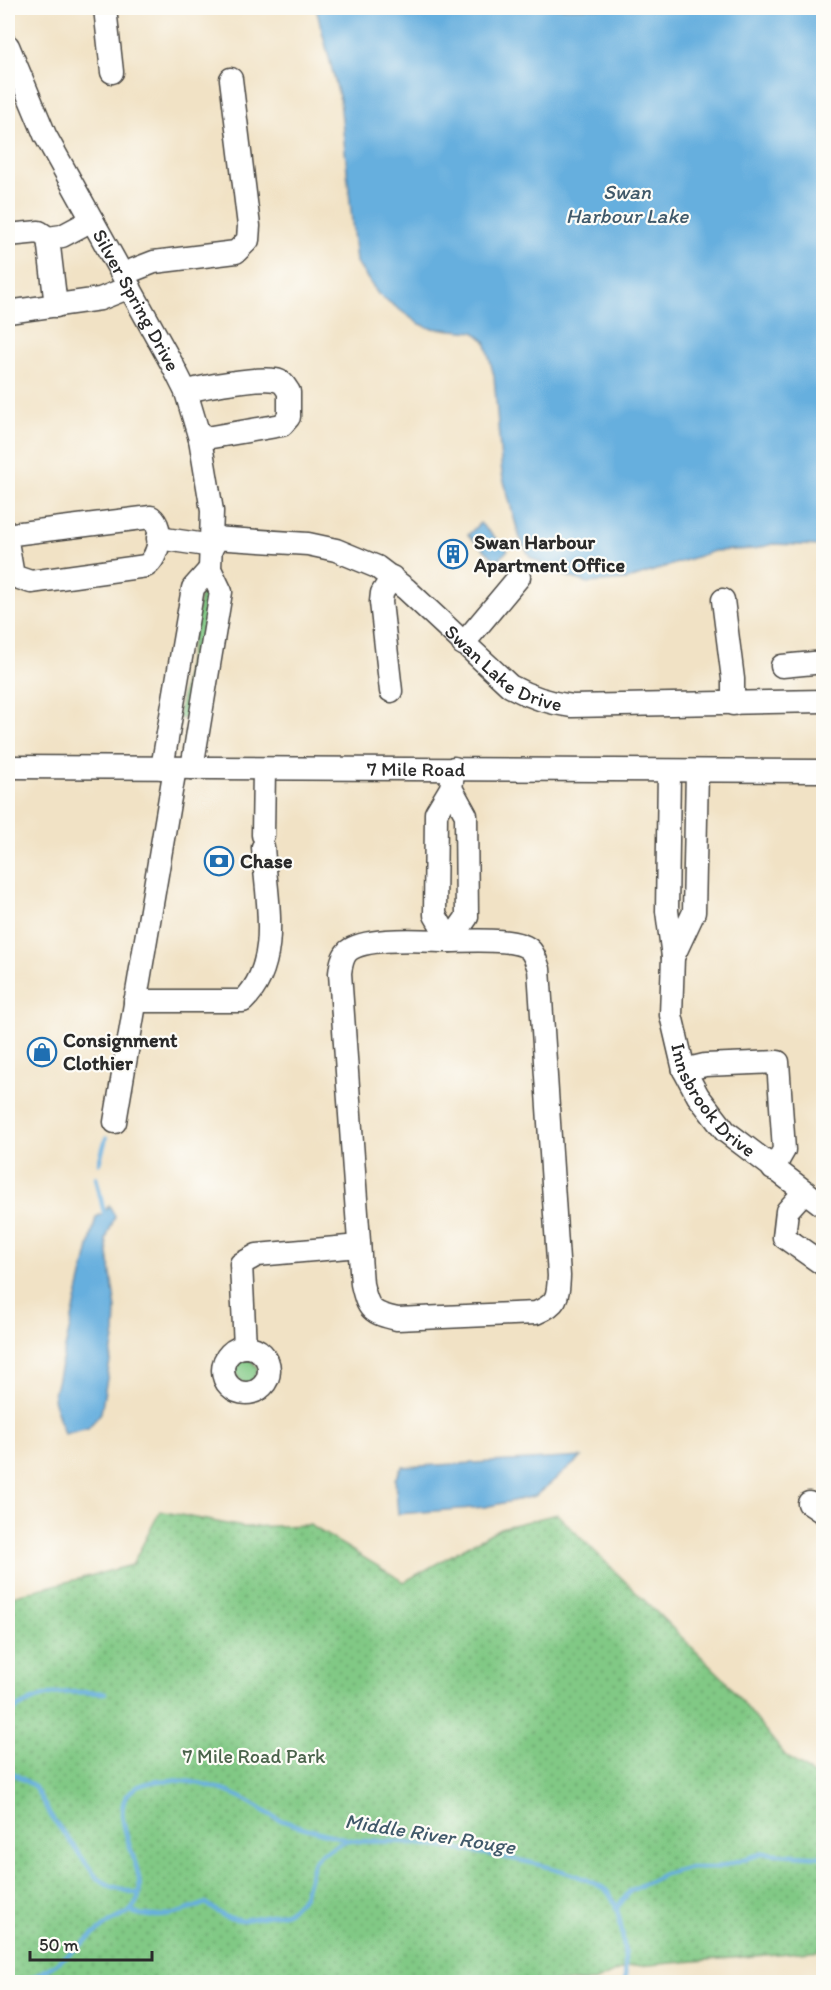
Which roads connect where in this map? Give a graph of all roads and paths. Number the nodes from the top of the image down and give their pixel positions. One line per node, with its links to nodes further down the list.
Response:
1 (105, 8): 3 (street)
2 (8, 46): 5 (street, Silver Spring Drive)
3 (112, 72)
4 (231, 79): 8 (street)
5 (92, 220): 7 (street); 8 (street, Silver Spring Drive)
6 (8, 235): 7 (street)
7 (48, 238): 9 (street)
8 (126, 280): 9 (street); 11 (street, Silver Spring Drive)
9 (56, 306): 10 (street)
10 (8, 312)
11 (186, 392): 12 (street, Silver Spring Drive); 12 (street)
12 (200, 439): 15 (street, Silver Spring Drive)
13 (8, 537): 14 (street)
14 (158, 538): 15 (street, Swan Lake Drive); 16 (street)
15 (213, 542): 17 (street, Silver Spring Drive); 18 (street, Swan Lake Drive)
16 (8, 546)
17 (210, 569): 28 (street, Silver Spring Drive); 28 (street, Silver Spring Drive)
18 (392, 577): 21 (street, Swan Lake Drive); 24 (street)
19 (519, 577): 21 (street)
20 (723, 600): 26 (street)
21 (463, 644): 26 (street, Swan Lake Drive)
22 (824, 662): 23 (street)
23 (782, 666)
24 (391, 690)
25 (824, 701): 26 (street, Swan Lake Drive)
26 (733, 704)
27 (8, 767): 28 (street, 7 Mile Road)
28 (176, 768): 29 (street, 7 Mile Road); 36 (street)
29 (264, 769): 33 (street, 7 Mile Road); 36 (street)
30 (669, 771): 31 (street, 7 Mile Road); 33 (street, 7 Mile Road); 35 (street, Innsbrook Drive)
31 (697, 771): 32 (street, 7 Mile Road); 35 (street, Innsbrook Drive)
32 (824, 771)
33 (453, 778): 34 (street); 34 (street)
34 (450, 940): 42 (street); 42 (street)
35 (673, 957): 37 (street, Innsbrook Drive)
36 (135, 1001): 38 (street)
37 (684, 1070): 39 (street, Innsbrook Drive); 39 (street)
38 (115, 1122)
39 (773, 1169): 40 (street, Innsbrook Drive)
40 (804, 1192): 41 (street, Innsbrook Drive); 43 (street)
41 (824, 1206)
42 (359, 1246): 44 (street)
43 (824, 1265)
44 (245, 1347)

